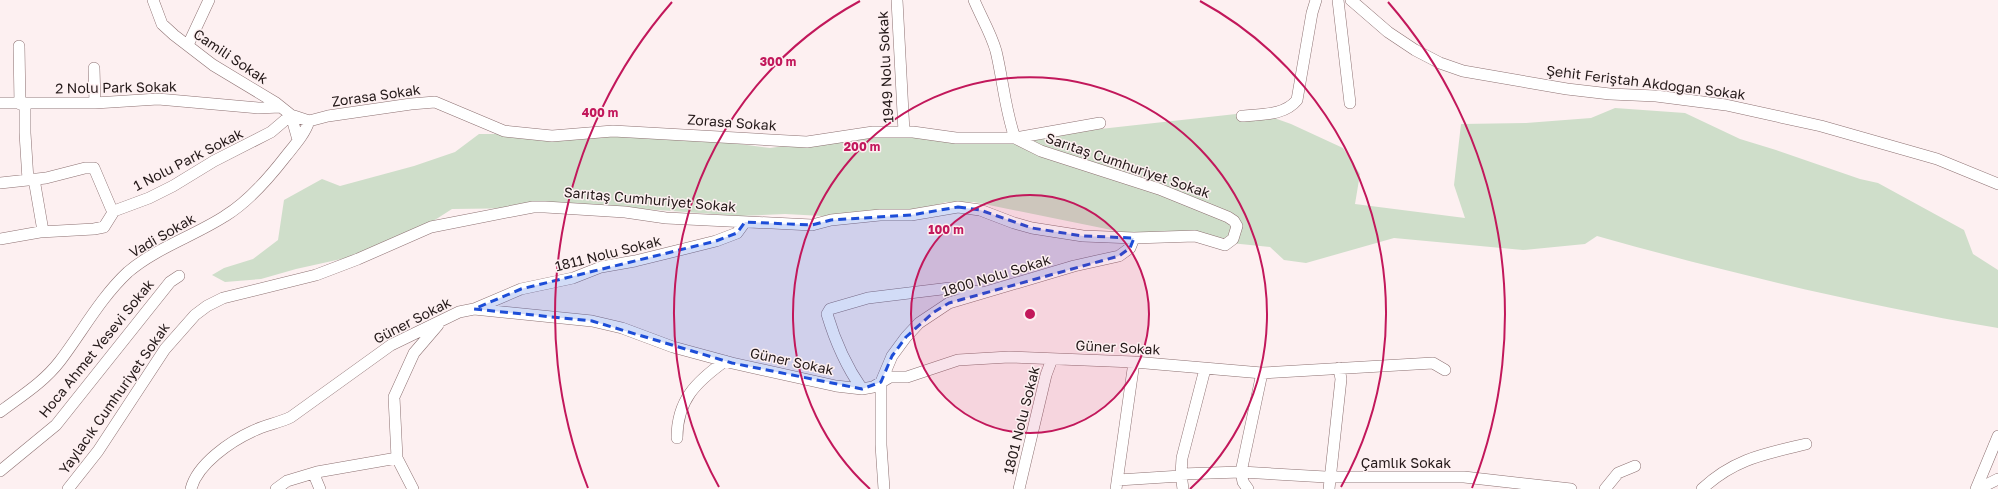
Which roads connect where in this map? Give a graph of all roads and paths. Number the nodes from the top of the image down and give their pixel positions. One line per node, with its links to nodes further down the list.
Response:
1 (153, 0): 8 (street, Camili Sokak)
2 (209, 0): 8 (street)
3 (896, 0): 20 (street, 1949 Nolu Sokak)
4 (974, 0): 21 (street)
5 (1316, 0): 17 (street)
6 (1338, 0): 13 (street)
7 (1351, 0): 25 (street, Şehit Feriştah Akdoğan Sokak)
8 (188, 45): 15 (street, Camili Sokak)
9 (19, 46): 14 (street)
10 (94, 68): 12 (street)
11 (0, 103): 14 (street, 2 Nolu Park Sokak)
12 (95, 103): 14 (street, 2 Nolu Park Sokak); 15 (street, 2 Nolu Park Sokak)
13 (1350, 103)
14 (23, 104): 23 (street)
15 (280, 107): 16 (street, Camili Sokak)
16 (291, 115): 18 (street, Camili Sokak); 22 (street); 26 (street, 1 Nolu Park Sokak)
17 (1242, 116)
18 (309, 121): 20 (street, Zorasa Sokak); 22 (street, Vadi Sokak)
19 (1100, 123): 21 (street)
20 (904, 132): 21 (street, Zorasa Sokak)
21 (1015, 138): 30 (street, Sarıtaş Cumhuriyet Sokak)
22 (298, 140): 45 (street, Vadi Sokak)
23 (31, 180): 24 (street); 26 (street); 29 (street)
24 (0, 183)
25 (1998, 184)
26 (114, 211): 29 (street)
27 (474, 218): 28 (street, Sarıtaş Cumhuriyet Sokak); 59 (street, Yaylacık Cumhuriyet Sokak)
28 (745, 222): 30 (street, Sarıtaş Cumhuriyet Sokak); 34 (street, 1811 Nolu Sokak)
29 (43, 232): 31 (street)
30 (1134, 238): 33 (street, 1800 Nolu Sokak)
31 (0, 239)
32 (179, 276): 51 (street, Hoca Ahmet Yesevi Sokak)
33 (983, 292): 43 (street, 1800 Nolu Sokak); 44 (street)
34 (474, 309): 35 (street, Güner Sokak); 37 (street, Güner Sokak)
35 (441, 321): 49 (street); 60 (street, Güner Sokak)
36 (1052, 359): 38 (street, Güner Sokak); 43 (street, Güner Sokak); 65 (street, 1801 Nolu Sokak)
37 (726, 362): 44 (street, Güner Sokak); 47 (street)
38 (1134, 362): 40 (street, Güner Sokak); 58 (street)
39 (1344, 368): 41 (street, Güner Sokak); 42 (street, Güner Sokak); 55 (street)
40 (1205, 369): 42 (street, Güner Sokak); 54 (street)
41 (1444, 370)
42 (1262, 373): 53 (street)
43 (881, 382): 44 (street, Güner Sokak); 64 (street, 1800 Nolu Sokak)
44 (862, 389)
45 (0, 412)
46 (1998, 436): 73 (street)
47 (677, 438)
48 (1806, 444): 72 (street)
49 (397, 458): 52 (street); 63 (street)
50 (1635, 466): 71 (street)
51 (0, 471)
52 (317, 472): 61 (street); 62 (street)
53 (1241, 472): 54 (street, Çamlık Sokak); 55 (street, Çamlık Sokak); 67 (street)
54 (1181, 475): 58 (street, Çamlık Sokak); 66 (street)
55 (1331, 477): 56 (street, Çamlık Sokak); 68 (street)
56 (1460, 477): 69 (street); 70 (street, Çamlık Sokak)
57 (1998, 479): 73 (street)
58 (1117, 484)
59 (68, 489)
60 (191, 489)
61 (276, 489)
62 (320, 489)
63 (413, 489)
64 (884, 489)
65 (1019, 489)
66 (1183, 489)
67 (1248, 489)
68 (1329, 489)
69 (1463, 489)
70 (1571, 489)
71 (1605, 489)
72 (1702, 489)
73 (1977, 489)

